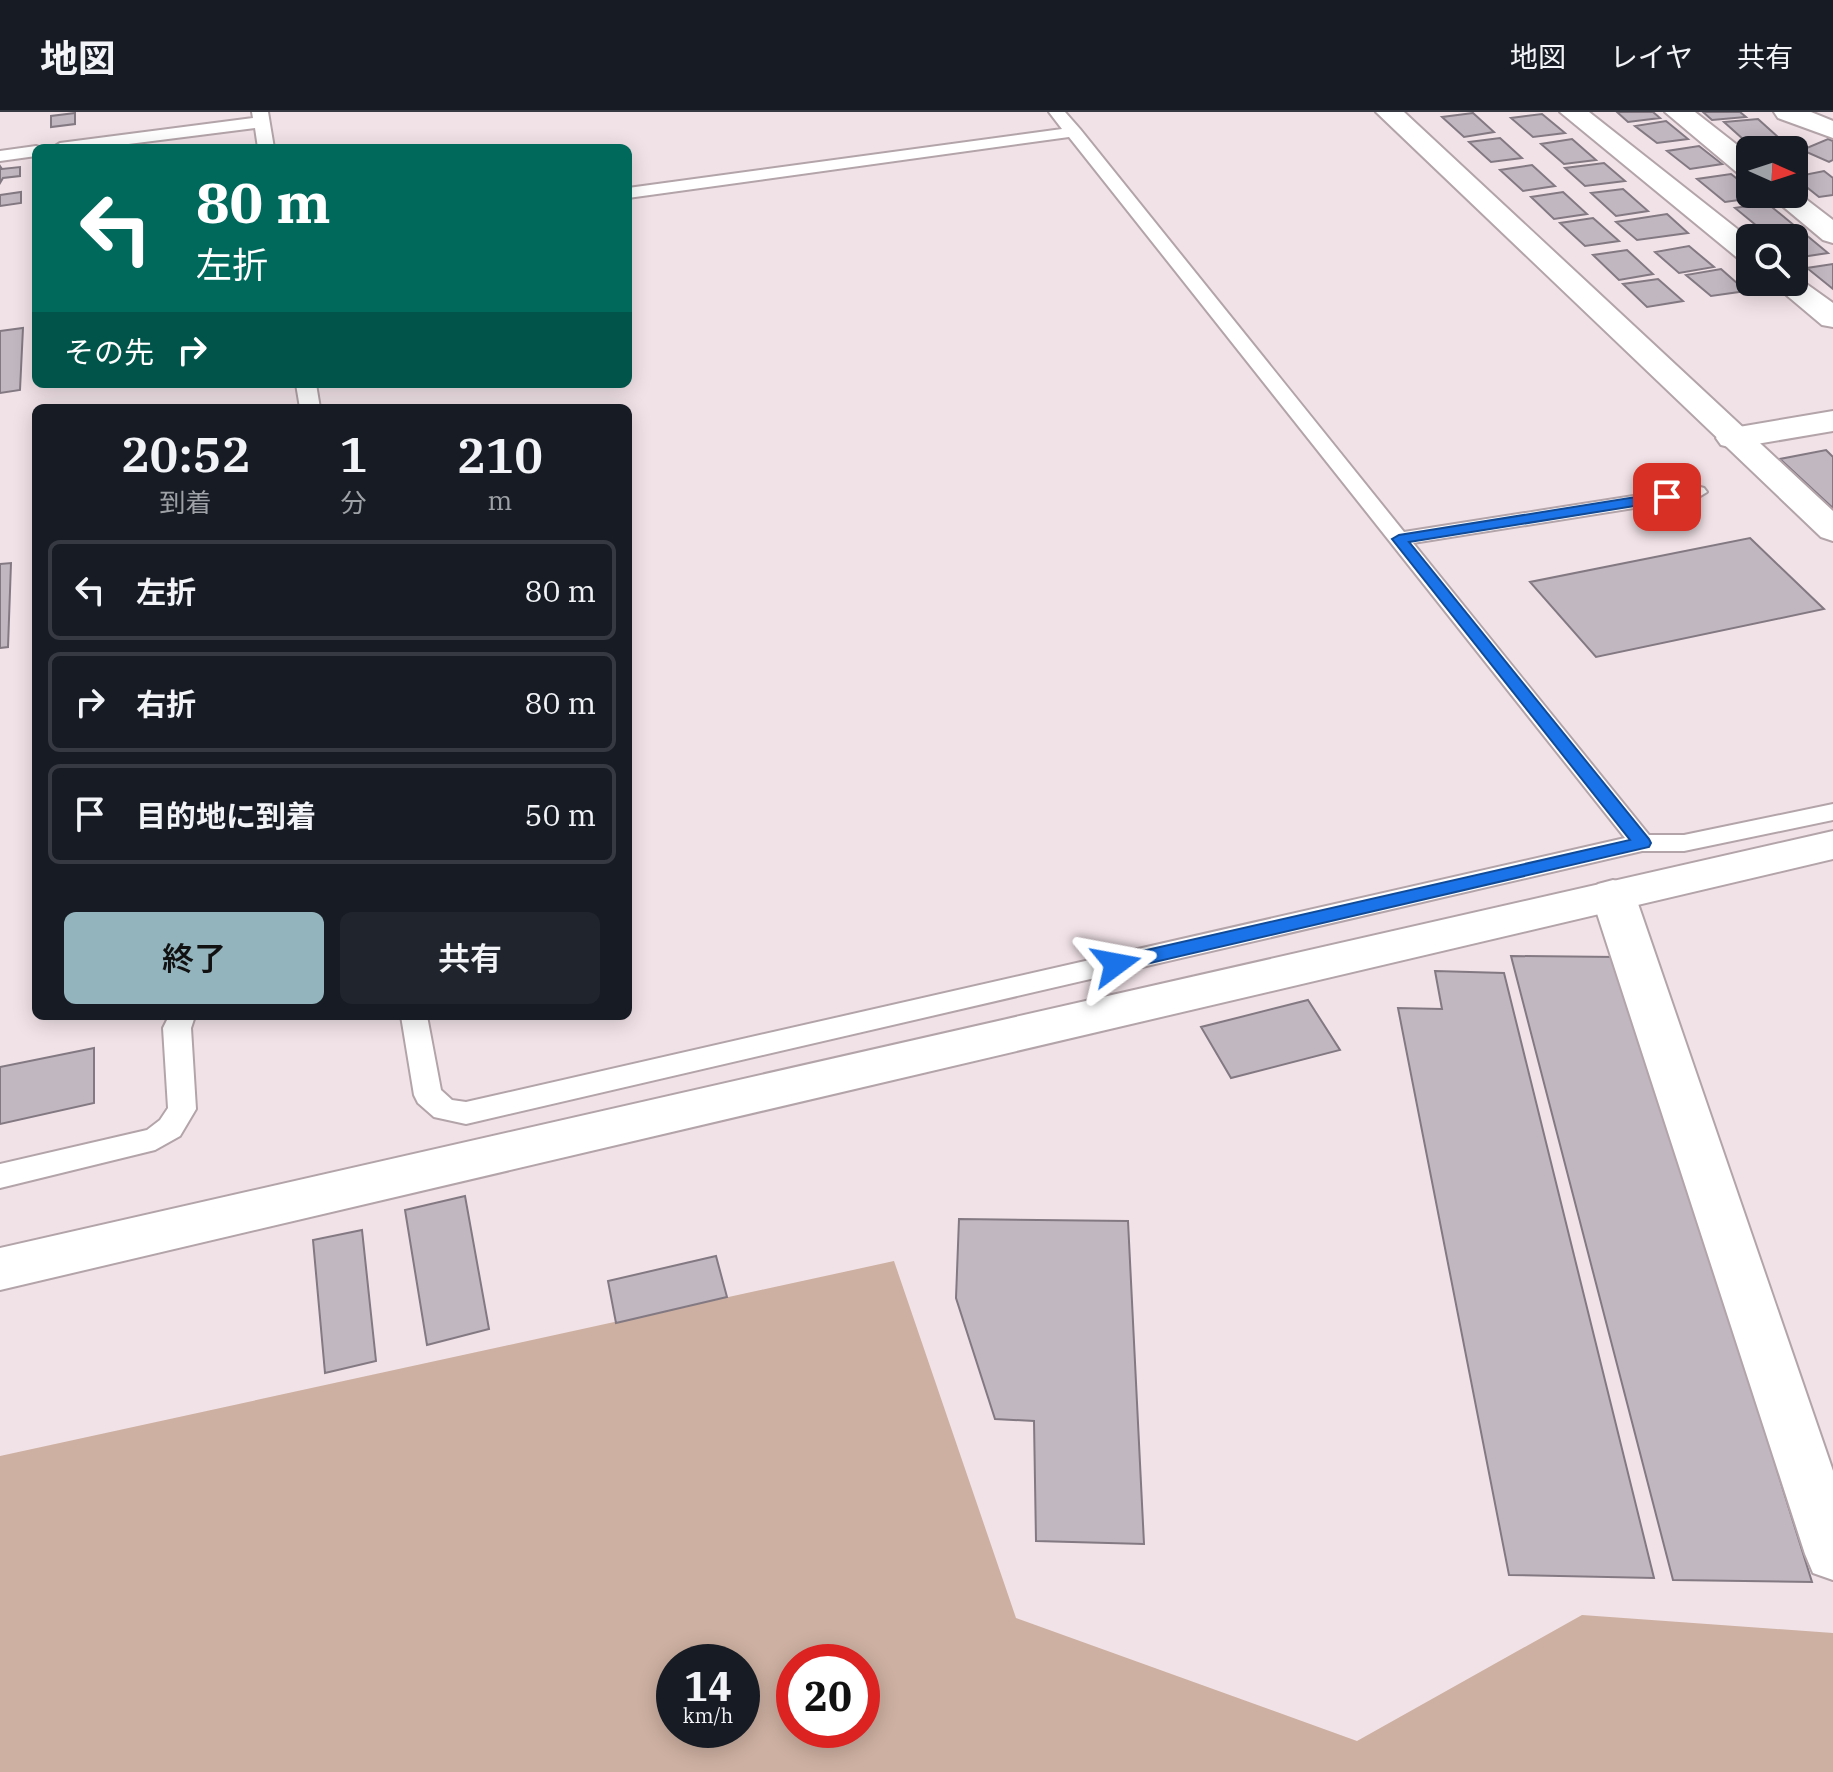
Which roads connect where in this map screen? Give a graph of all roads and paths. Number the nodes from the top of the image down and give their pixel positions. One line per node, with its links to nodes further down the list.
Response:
1 (1057, 112): 8 (lane)
2 (1389, 112): 21 (street)
3 (1573, 112): 17 (street)
4 (1678, 112): 13 (street)
5 (1787, 112): 7 (street)
6 (261, 117): 9 (lane); 10 (lane)
7 (1833, 130)
8 (1074, 132): 14 (lane); 24 (lane)
9 (86, 144)
10 (265, 144)
11 (32, 152): 12 (lane)
12 (0, 156)
13 (1736, 158)
14 (632, 192)
15 (1800, 208): 16 (street)
16 (1833, 234)
17 (1736, 243)
18 (1804, 296): 19 (street)
19 (1833, 318)
20 (1833, 421): 21 (street)
21 (1733, 438): 23 (street)
22 (1697, 492): 24 (lane)
23 (1833, 530)
24 (1399, 539): 26 (lane)
25 (1833, 812): 26 (lane)
26 (1642, 843): 30 (lane)
27 (1833, 845): 28 (street)
28 (1613, 895): 32 (street); 33 (street)
29 (180, 1020): 31 (lane)
30 (415, 1020)
31 (0, 1176)
32 (0, 1269)
33 (1833, 1554)

